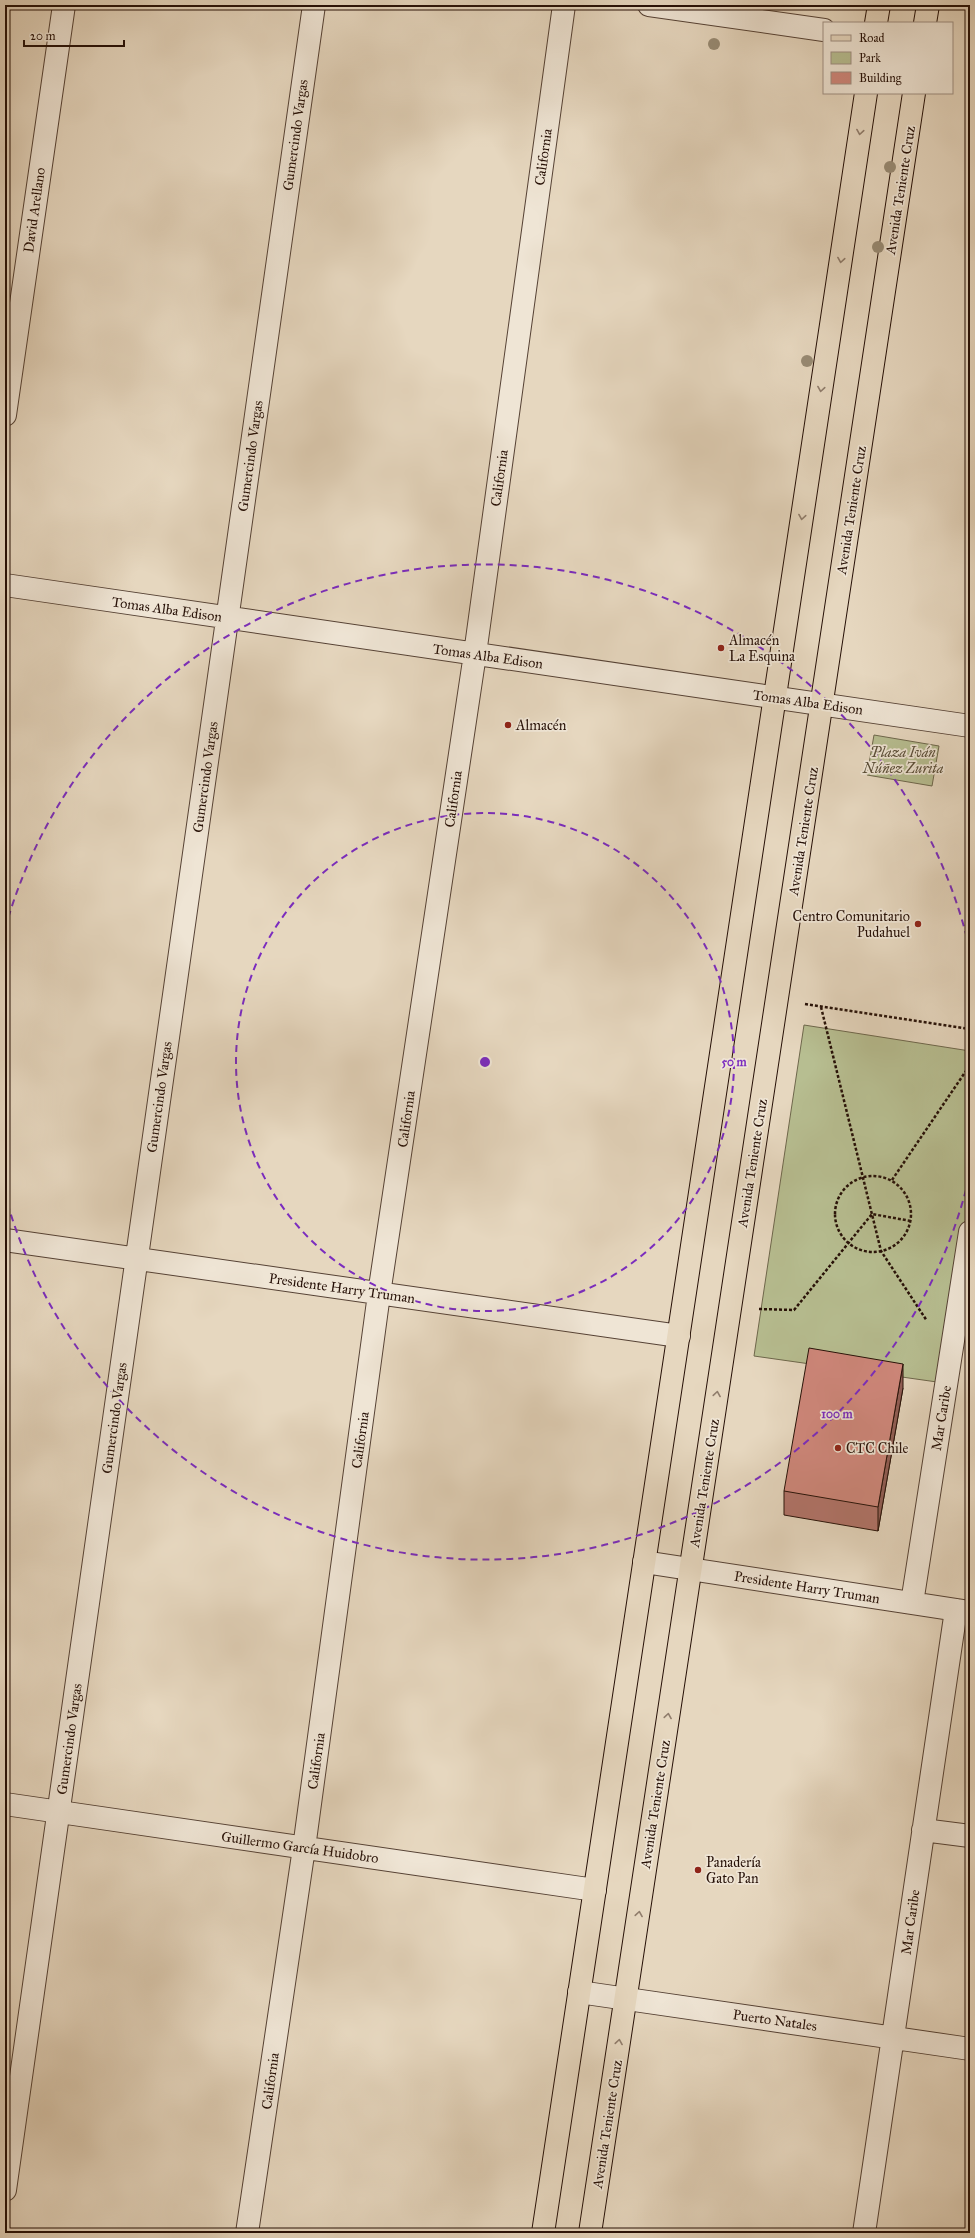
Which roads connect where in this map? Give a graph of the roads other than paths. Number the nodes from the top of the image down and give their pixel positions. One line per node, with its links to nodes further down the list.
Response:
1 (64, 5): 12 (street, David Arellano)
2 (314, 5): 14 (street, Gumercindo Vargas)
3 (564, 5): 15 (street, California)
4 (650, 5): 9 (street)
5 (879, 5): 7 (main road)
6 (928, 5): 8 (main road)
7 (876, 22)
8 (925, 22)
9 (823, 30)
10 (866, 94): 16 (main road, one-way to 16)
11 (914, 94): 17 (main road, Avenida Teniente Cruz)
12 (5, 415)
13 (5, 586): 14 (street, Tomas Alba Edison)
14 (227, 618): 15 (street, Tomas Alba Edison); 21 (street, Gumercindo Vargas)
15 (475, 654): 16 (street, Tomas Alba Edison); 22 (street, California)
16 (775, 698): 17 (street, Tomas Alba Edison); 23 (main road)
17 (822, 704): 18 (street, Tomas Alba Edison); 25 (main road, Avenida Teniente Cruz, one-way to 17)
18 (970, 726)
19 (970, 1232): 26 (street, Mar Caribe)
20 (5, 1240): 21 (street, Presidente Harry Truman)
21 (136, 1259): 22 (street, Presidente Harry Truman); 29 (street, Gumercindo Vargas)
22 (380, 1294): 23 (street, Presidente Harry Truman); 32 (street, California)
23 (678, 1336): 24 (main road)
24 (644, 1562): 25 (street, Presidente Harry Truman); 33 (main road)
25 (691, 1569): 26 (street, Presidente Harry Truman); 35 (main road, Avenida Teniente Cruz, one-way to 25)
26 (912, 1603): 27 (street, Presidente Harry Truman)
27 (963, 1611): 30 (street, Mar Caribe)
28 (5, 1804): 29 (street, Guillermo García Huidobro)
29 (58, 1812): 32 (street, Guillermo García Huidobro); 38 (street, Gumercindo Vargas)
30 (923, 1830): 31 (street); 36 (street, Mar Caribe)
31 (970, 1836)
32 (304, 1848): 33 (street, Guillermo García Huidobro); 39 (street, California)
33 (595, 1890): 34 (main road)
34 (579, 1992): 35 (street, Puerto Natales); 40 (main road)
35 (626, 1998): 36 (street, Puerto Natales); 41 (main road, Avenida Teniente Cruz, one-way to 35)
36 (892, 2038): 37 (street, Puerto Natales); 42 (street, Mar Caribe)
37 (970, 2049)
38 (5, 2190)
39 (247, 2233)
40 (542, 2233)
41 (590, 2233)
42 (864, 2233)

